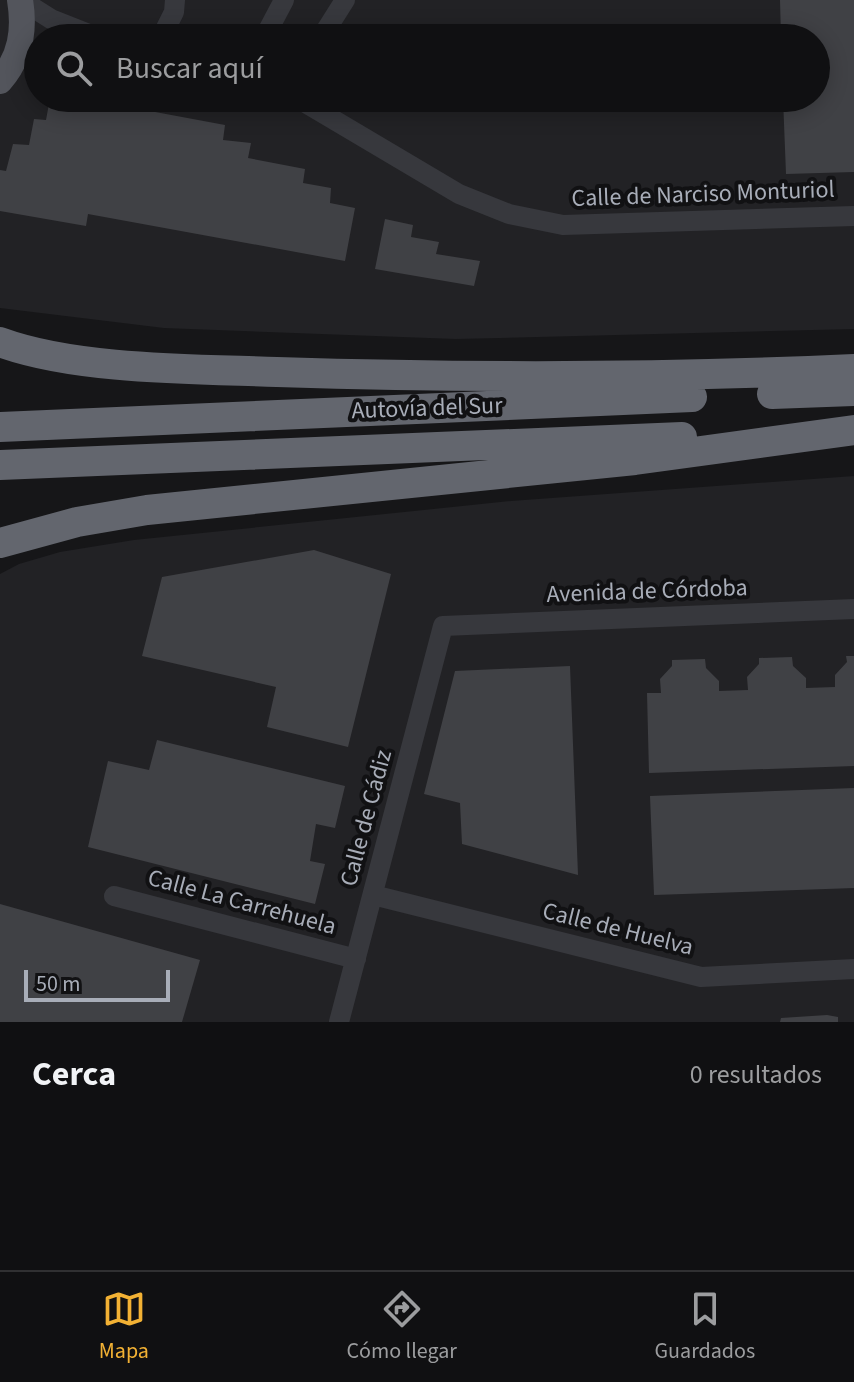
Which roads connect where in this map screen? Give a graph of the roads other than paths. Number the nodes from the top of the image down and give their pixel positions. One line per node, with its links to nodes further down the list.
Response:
1 (21, 0): 5 (street); 10 (main road)
2 (175, 0): 6 (street)
3 (284, 0): 7 (street)
4 (345, 0): 8 (street)
5 (65, 24)
6 (168, 24)
7 (271, 24)
8 (330, 24)
9 (24, 59): 10 (street)
10 (7, 71)
11 (321, 112): 12 (street, Calle de Narciso Monturiol)
12 (854, 216)
13 (0, 342): 14 (highway)
14 (854, 369)
15 (854, 391): 16 (highway, Autovía del Sur)
16 (0, 427)
17 (839, 431): 18 (highway, Autovía del Sur); 19 (highway)
18 (0, 465)
19 (0, 543)
20 (854, 609): 21 (street, Avenida de Córdoba)
21 (443, 626): 22 (street, Calle de Cádiz)
22 (373, 895): 24 (street, Calle de Cádiz); 25 (street, Calle de Huelva)
23 (114, 896): 24 (street, Calle La Carrehuela)
24 (356, 959): 27 (street, Calle de Cádiz)
25 (854, 969): 26 (street)
26 (854, 979)
27 (339, 1022)

